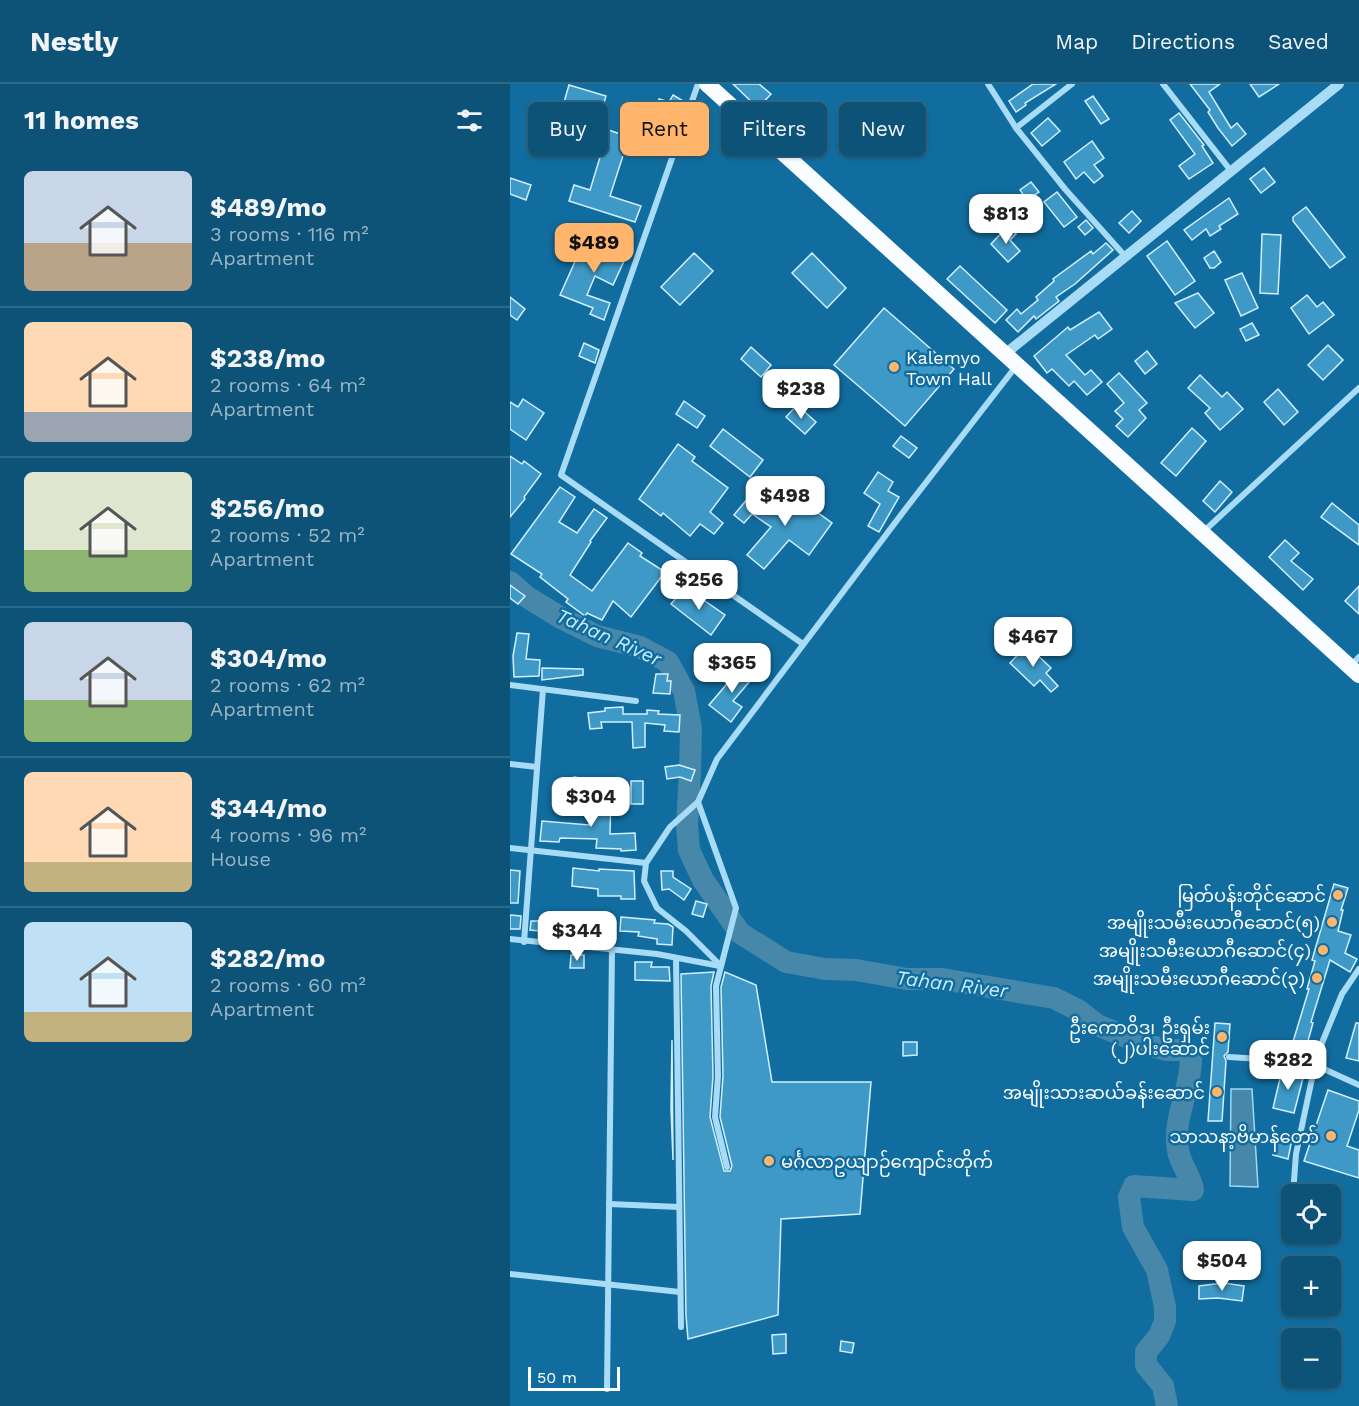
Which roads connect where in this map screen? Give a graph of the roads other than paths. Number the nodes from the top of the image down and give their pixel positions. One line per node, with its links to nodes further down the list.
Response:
1 (698, 84): 13 (street)
2 (707, 84): 10 (highway)
3 (988, 84): 7 (street)
4 (1072, 84): 7 (street)
5 (1163, 84): 8 (street)
6 (1339, 84): 8 (street)
7 (1016, 128): 9 (street)
8 (1231, 171): 9 (street)
9 (1125, 256): 10 (street)
10 (1011, 360): 12 (highway); 13 (street)
11 (1359, 388): 12 (street)
12 (1203, 532): 14 (highway)
13 (802, 644): 20 (street)
14 (1356, 666)
15 (510, 685): 16 (street)
16 (543, 689): 17 (street); 19 (street)
17 (636, 701)
18 (510, 764): 19 (street)
19 (537, 767): 22 (street)
20 (698, 802): 23 (street); 28 (street)
21 (510, 848): 22 (street)
22 (530, 850): 23 (street); 25 (street)
23 (646, 863): 28 (street)
24 (510, 939): 25 (street)
25 (524, 942): 26 (street)
26 (612, 950): 27 (street); 35 (street)
27 (676, 958): 28 (street); 36 (street)
28 (721, 966): 33 (street)
29 (1359, 969): 31 (street)
30 (1229, 1057): 31 (street)
31 (1314, 1065): 32 (street); 34 (street)
32 (1359, 1084)
33 (727, 1167)
34 (1294, 1184)
35 (609, 1204): 36 (street); 38 (street)
36 (679, 1207): 39 (street)
37 (510, 1274): 38 (street)
38 (608, 1286): 39 (street); 41 (street)
39 (680, 1292): 40 (street)
40 (681, 1327)
41 (607, 1389)

